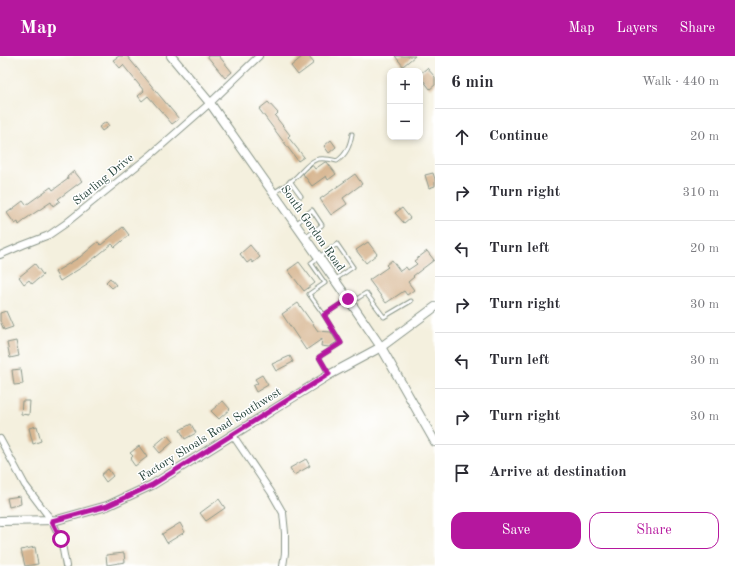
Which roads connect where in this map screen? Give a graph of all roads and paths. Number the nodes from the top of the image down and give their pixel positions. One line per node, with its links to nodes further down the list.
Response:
1 (171, 56): 3 (street, South Gordon Road)
2 (258, 56): 3 (street, Starling Drive)
3 (210, 103): 6 (street, South Gordon Road); 10 (street, Starling Drive)
4 (352, 134): 5 (lane)
5 (290, 181): 6 (lane); 7 (lane)
6 (274, 194): 8 (street, South Gordon Road)
7 (301, 196)
8 (296, 224): 9 (street, South Gordon Road); 9 (lane)
9 (305, 238): 11 (street, South Gordon Road)
10 (0, 255)
11 (319, 258): 12 (street, South Gordon Road); 12 (lane); 16 (lane)
12 (334, 280): 13 (street, South Gordon Road)
13 (349, 301): 14 (lane); 16 (lane); 17 (street, South Gordon Road)
14 (411, 301)
15 (435, 307): 17 (street, Factory Shoals Road Southwest)
16 (324, 315): 18 (lane)
17 (380, 347): 18 (street, Factory Shoals Road Southwest); 21 (street, South Gordon Road)
18 (329, 374): 19 (street, Factory Shoals Road Southwest)
19 (232, 434): 23 (street, Factory Shoals Road Southwest); 25 (street)
20 (0, 438): 23 (street)
21 (435, 442)
22 (0, 521): 23 (street, Factory Shoals Road Southwest)
23 (52, 521): 24 (street)
24 (66, 566)
25 (283, 566)

